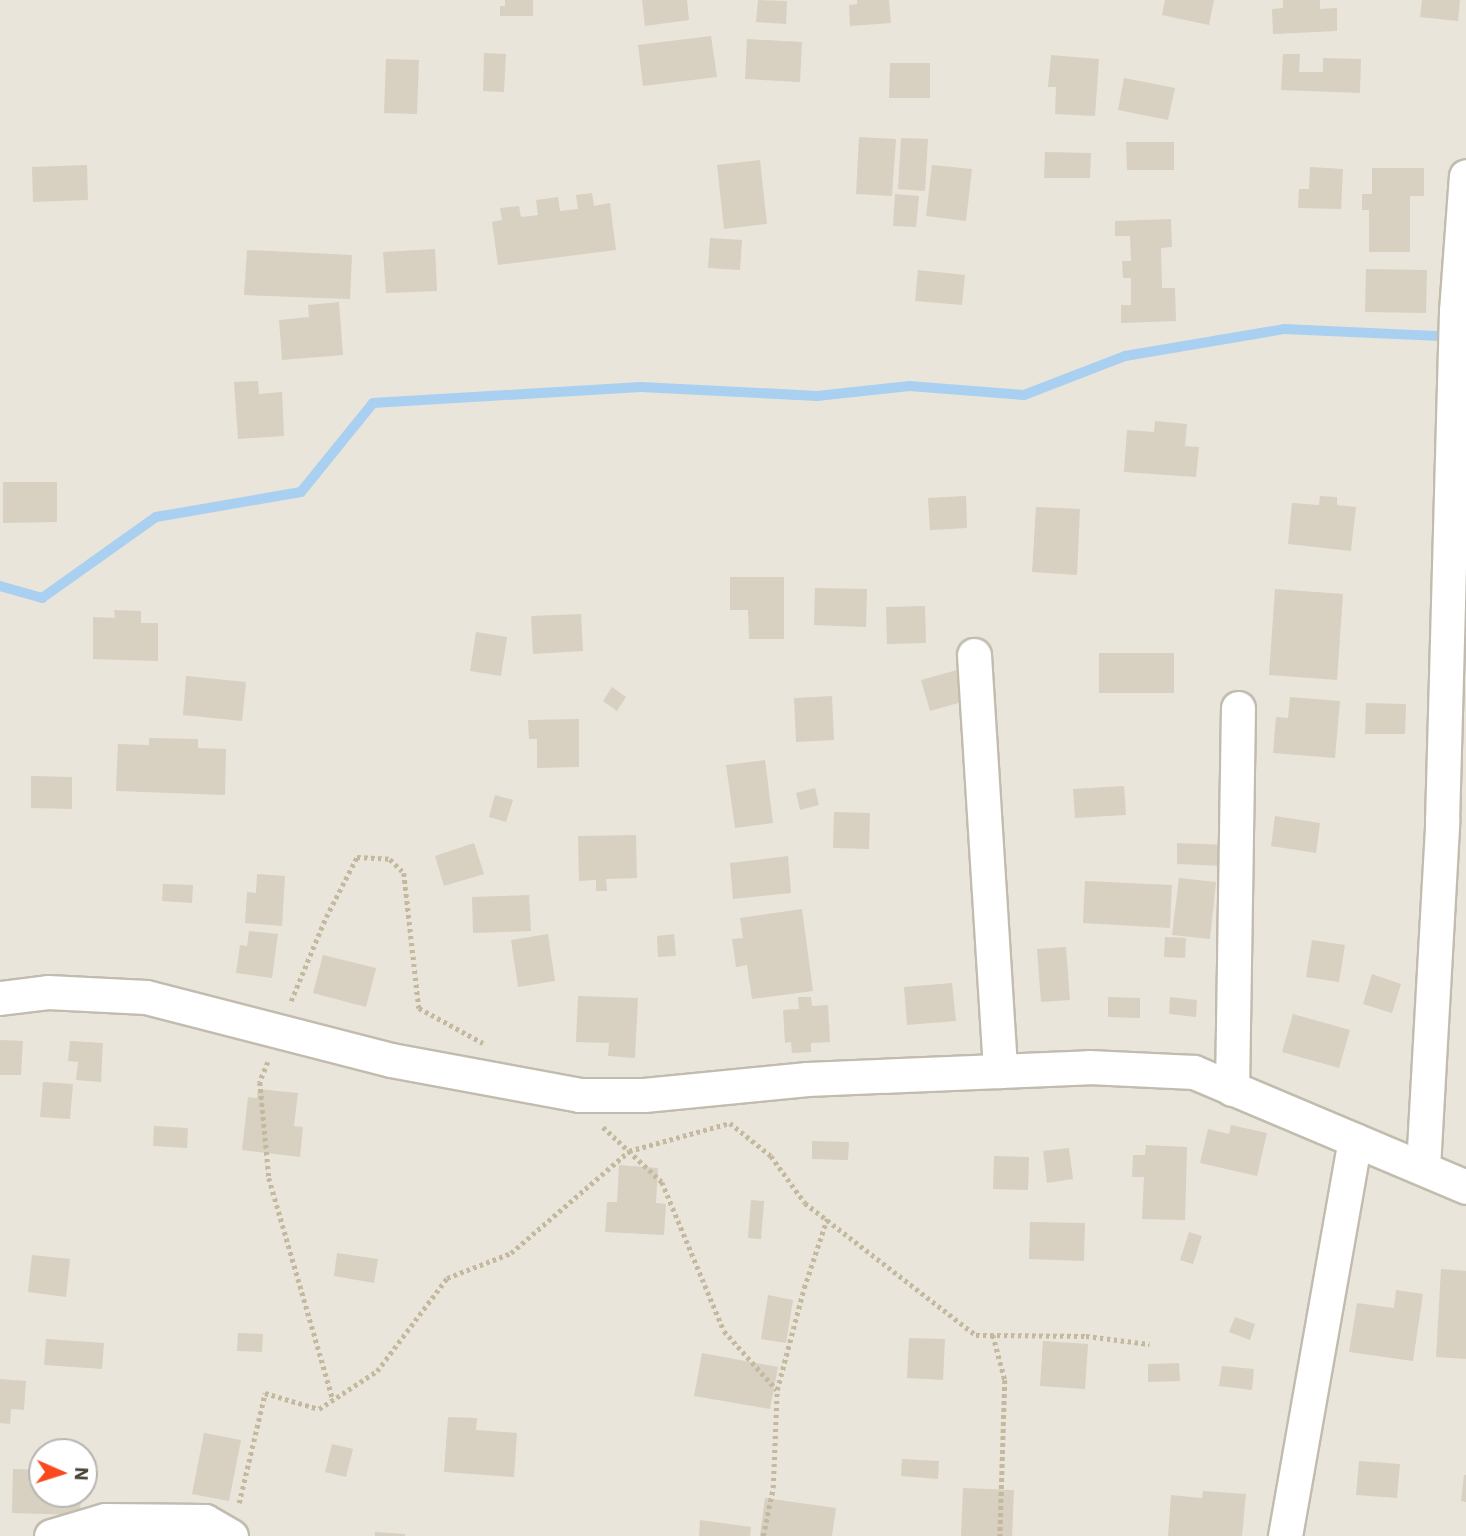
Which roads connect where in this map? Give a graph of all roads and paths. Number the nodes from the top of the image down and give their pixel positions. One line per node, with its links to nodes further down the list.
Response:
1 (1466, 176): 2 (street)
2 (1459, 529): 13 (street)
3 (974, 655): 8 (street)
4 (1238, 708): 9 (street)
5 (0, 998): 6 (street)
6 (280, 1032): 7 (path); 10 (street); 19 (path)
7 (488, 1045)
8 (1000, 1071): 9 (street); 10 (street)
9 (1232, 1089): 11 (street)
10 (579, 1095): 12 (path)
11 (1355, 1140): 13 (street); 24 (street)
12 (629, 1151): 15 (path); 18 (path); 19 (path)
13 (1423, 1167): 14 (street)
14 (1466, 1187)
15 (827, 1219): 16 (path); 18 (path)
16 (993, 1335): 17 (path); 23 (path)
17 (1150, 1345)
18 (777, 1390): 22 (path)
19 (333, 1400): 20 (path)
20 (234, 1524): 21 (street)
21 (51, 1536)
22 (763, 1536)
23 (1000, 1536)
24 (1285, 1536)

